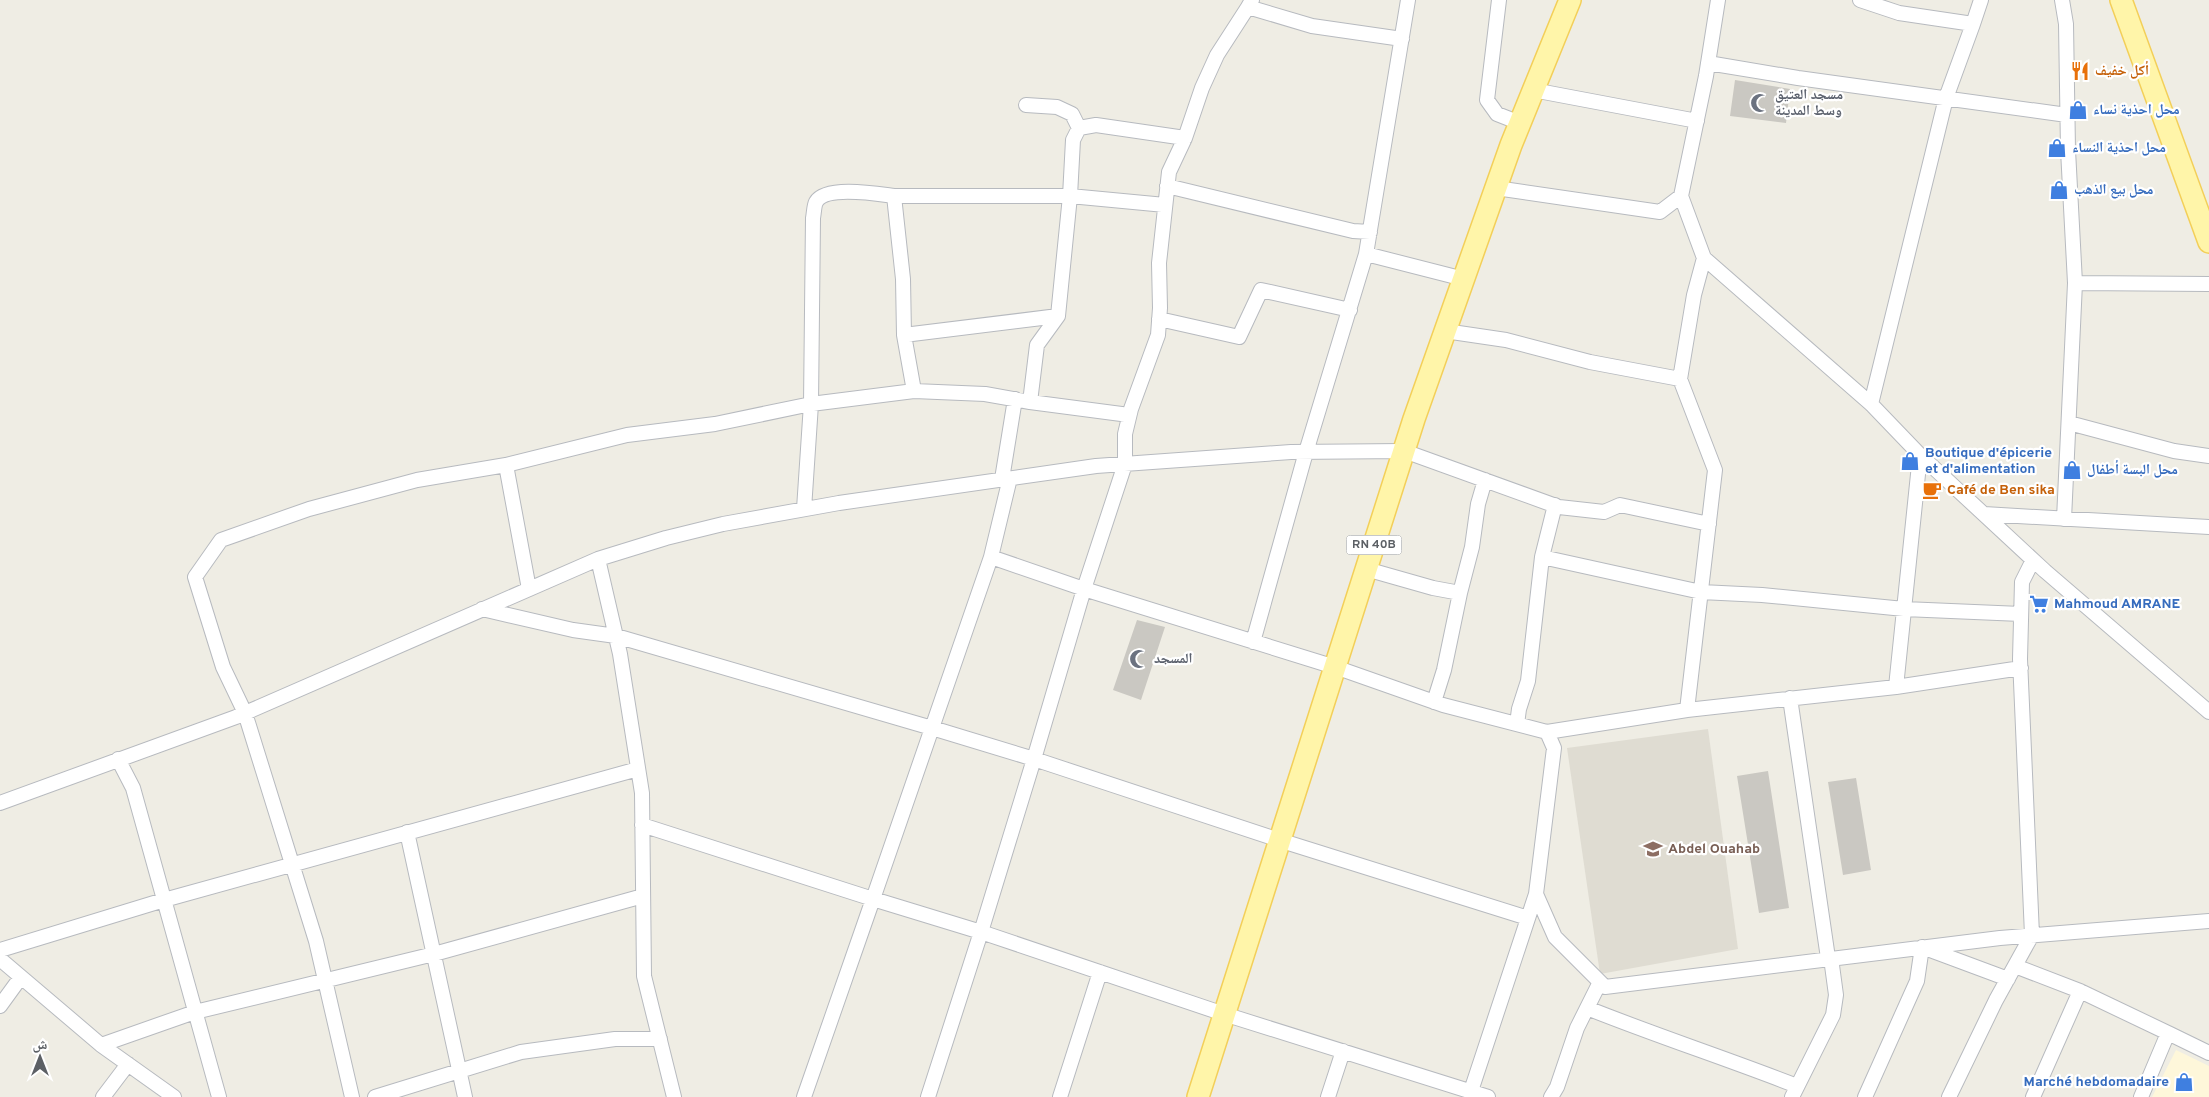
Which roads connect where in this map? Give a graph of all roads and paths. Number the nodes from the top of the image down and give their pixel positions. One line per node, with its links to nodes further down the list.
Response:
1 (1408, 0): 11 (street)
2 (1499, 0): 18 (street)
3 (1570, 0): 13 (main road, RN 40B)
4 (1718, 0): 12 (street)
5 (1860, 0): 10 (street)
6 (1981, 0): 10 (street)
7 (2062, 0): 16 (street)
8 (2121, 0): 28 (main road)
9 (1250, 3): 11 (street); 20 (street)
10 (1973, 24): 14 (street)
11 (1402, 39): 27 (street)
12 (1708, 63): 14 (street); 17 (street)
13 (1534, 90): 17 (street); 18 (main road, RN 40B)
14 (1946, 98): 16 (street); 44 (street)
15 (1026, 105): 19 (street)
16 (2067, 116): 32 (street)
17 (1697, 121): 25 (street)
18 (1520, 123): 22 (main road, RN 40B)
19 (1078, 128): 20 (street); 24 (street)
20 (1185, 138): 21 (street)
21 (1167, 186): 26 (street); 27 (street)
22 (1496, 188): 25 (street); 31 (main road, RN 40B)
23 (894, 196): 24 (street); 38 (street); 43 (street)
24 (1070, 196): 26 (street); 35 (street)
25 (1681, 196): 30 (street)
26 (1165, 205): 36 (street)
27 (1370, 232): 29 (street)
28 (2209, 242)
29 (1366, 254): 31 (street); 34 (street)
30 (1704, 258): 39 (street); 44 (street)
31 (1464, 279): 37 (main road, RN 40B)
32 (2075, 283): 33 (street); 46 (street)
33 (2209, 284)
34 (1350, 310): 36 (street); 48 (street)
35 (1058, 316): 38 (street); 42 (street)
36 (1159, 319): 45 (street)
37 (1445, 331): 39 (street); 47 (main road, RN 40B)
38 (904, 335): 40 (street)
39 (1680, 378): 59 (street)
40 (914, 391): 41 (street); 43 (street)
41 (1015, 399): 42 (street); 53 (street)
42 (1030, 402): 45 (street)
43 (812, 404): 52 (street); 56 (street)
44 (1871, 404): 49 (street)
45 (1129, 415): 51 (street)
46 (2069, 423): 50 (street); 58 (street)
47 (1404, 451): 48 (street); 54 (street); 65 (main road, RN 40B)
48 (1306, 452): 51 (street); 74 (street)
49 (1920, 455): 57 (street); 71 (street)
50 (2209, 456)
51 (1125, 464): 53 (street); 67 (street)
52 (506, 465): 66 (street); 82 (street)
53 (1006, 479): 56 (street); 61 (street)
54 (1485, 480): 55 (street); 69 (street)
55 (1556, 505): 59 (street); 62 (street)
56 (804, 509): 63 (street)
57 (1984, 514): 58 (street); 64 (street)
58 (2064, 519): 60 (street)
59 (1709, 524): 68 (street)
60 (2209, 528)
61 (991, 557): 67 (street); 84 (street)
62 (1542, 557): 68 (street); 83 (street)
63 (598, 559): 66 (street); 73 (street)
64 (2033, 560): 72 (street); 81 (street)
65 (1366, 569): 69 (street); 75 (main road, RN 40B)
66 (529, 589): 70 (street)
67 (1084, 589): 74 (street); 86 (street)
68 (1701, 592): 71 (street); 80 (street)
69 (1460, 593): 79 (street)
70 (482, 610): 73 (street); 82 (street)
71 (1904, 610): 72 (street); 77 (street)
72 (2021, 614): 76 (street)
73 (616, 636): 84 (street); 88 (street)
74 (1252, 642): 75 (street)
75 (1335, 667): 79 (street); 92 (main road, RN 40B)
76 (2021, 668): 77 (street); 101 (street)
77 (1896, 687): 78 (street)
78 (1790, 698): 80 (street); 105 (street)
79 (1434, 702): 83 (street)
80 (1688, 710): 85 (street)
81 (2209, 712)
82 (245, 713): 87 (street); 93 (street)
83 (1517, 724): 85 (street)
84 (932, 728): 86 (street); 96 (street)
85 (1547, 732): 94 (street)
86 (1034, 758): 92 (street); 100 (street)
87 (118, 759): 89 (street); 97 (street)
88 (638, 769): 90 (street); 91 (street)
89 (0, 803)
90 (642, 825): 95 (street); 96 (street)
91 (407, 832): 93 (street); 104 (street)
92 (1280, 840): 98 (street); 117 (main road, RN 40B)
93 (293, 865): 97 (street); 111 (street)
94 (1536, 894): 98 (street); 112 (street)
95 (643, 896): 104 (street); 119 (street)
96 (873, 899): 100 (street); 134 (street)
97 (164, 900): 103 (street); 116 (street)
98 (1528, 918): 126 (street)
99 (2209, 921): 101 (street)
100 (981, 932): 108 (street); 135 (street)
101 (2032, 935): 102 (street); 107 (street)
102 (1922, 947): 105 (street); 110 (street); 141 (street)
103 (0, 950)
104 (434, 954): 111 (street); 124 (street)
105 (1830, 958): 112 (street); 125 (street)
106 (0, 959): 109 (street)
107 (2015, 966): 110 (street); 113 (street)
108 (1100, 972): 117 (street); 136 (street)
109 (21, 977): 114 (street); 120 (street)
110 (2008, 978): 142 (street)
111 (325, 980): 116 (street); 130 (street)
112 (1600, 982): 115 (street)
113 (2080, 992): 118 (street); 143 (street)
114 (0, 1006)
115 (1587, 1008): 125 (street); 140 (street)
116 (196, 1012): 120 (street); 129 (street)
117 (1224, 1014): 121 (street); 137 (main road, RN 40B)
118 (2168, 1033): 122 (street); 144 (street)
119 (660, 1039): 124 (street); 133 (street)
120 (101, 1045): 123 (street)
121 (1343, 1051): 126 (street); 138 (street)
122 (2209, 1053)
123 (128, 1064): 127 (street); 128 (street)
124 (460, 1072): 131 (street); 132 (street)
125 (1795, 1091)
126 (1470, 1094): 139 (street)
127 (102, 1097)
128 (174, 1097)
129 (219, 1097)
130 (352, 1097)
131 (375, 1097)
132 (465, 1097)
133 (674, 1097)
134 (804, 1097)
135 (928, 1097)
136 (1060, 1097)
137 (1198, 1097)
138 (1328, 1097)
139 (1488, 1097)
140 (1551, 1097)
141 (1865, 1097)
142 (1949, 1097)
143 (2033, 1097)
144 (2141, 1097)

